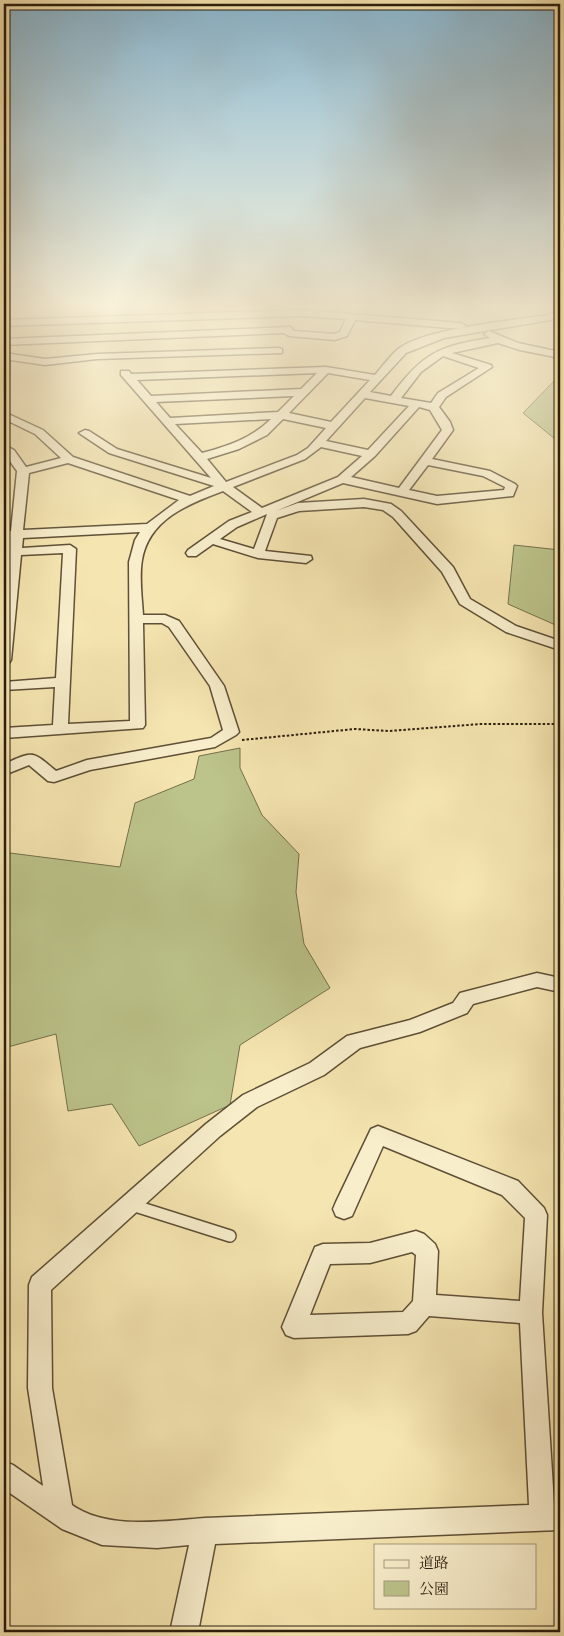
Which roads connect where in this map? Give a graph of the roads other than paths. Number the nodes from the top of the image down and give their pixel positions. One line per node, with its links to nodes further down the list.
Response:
1 (134, 384): 8 (street)
2 (312, 384): 6 (street)
3 (370, 384): 7 (street)
4 (406, 384): 9 (street)
5 (459, 384): 11 (street)
6 (304, 392): 8 (street); 13 (street)
7 (362, 394): 9 (street); 15 (street)
8 (147, 399): 14 (street)
9 (394, 400): 10 (street)
10 (416, 404): 11 (street); 19 (street)
11 (434, 407): 22 (street)
12 (4, 415): 21 (street)
13 (281, 415): 14 (street); 15 (street); 20 (street)
14 (166, 421): 20 (street)
15 (334, 426): 17 (street)
16 (85, 433): 25 (street)
17 (318, 443): 19 (street); 25 (street)
18 (4, 448): 23 (street)
19 (371, 454): 24 (street)
20 (198, 458): 25 (street)
21 (69, 459): 23 (street); 27 (street)
22 (425, 461): 26 (street); 26 (street)
23 (23, 470): 30 (street)
24 (342, 479): 26 (street); 28 (street)
25 (224, 486): 27 (street); 28 (street)
26 (402, 492)
27 (190, 500): 31 (street)
28 (260, 512): 33 (street)
29 (4, 520): 30 (street)
30 (18, 520): 32 (street)
31 (150, 528): 32 (street); 38 (street)
32 (10, 535): 34 (street)
33 (212, 540): 35 (street); 36 (street)
34 (15, 552): 40 (street); 41 (street)
35 (192, 553)
36 (258, 554): 37 (street); 39 (street)
37 (306, 559)
38 (136, 619): 43 (street); 45 (street)
39 (560, 646)
40 (4, 660)
41 (62, 682): 42 (street); 43 (street)
42 (4, 686)
43 (60, 730): 44 (street)
44 (4, 733)
45 (4, 770)
46 (560, 985): 47 (street)
47 (130, 1204): 49 (lane); 53 (street)
48 (344, 1209): 51 (street)
49 (230, 1236)
50 (424, 1305): 50 (street); 51 (street)
51 (531, 1313): 54 (street)
52 (4, 1474): 53 (street)
53 (60, 1512): 55 (street)
54 (551, 1517): 55 (street)
55 (205, 1531): 56 (street)
56 (184, 1632)

